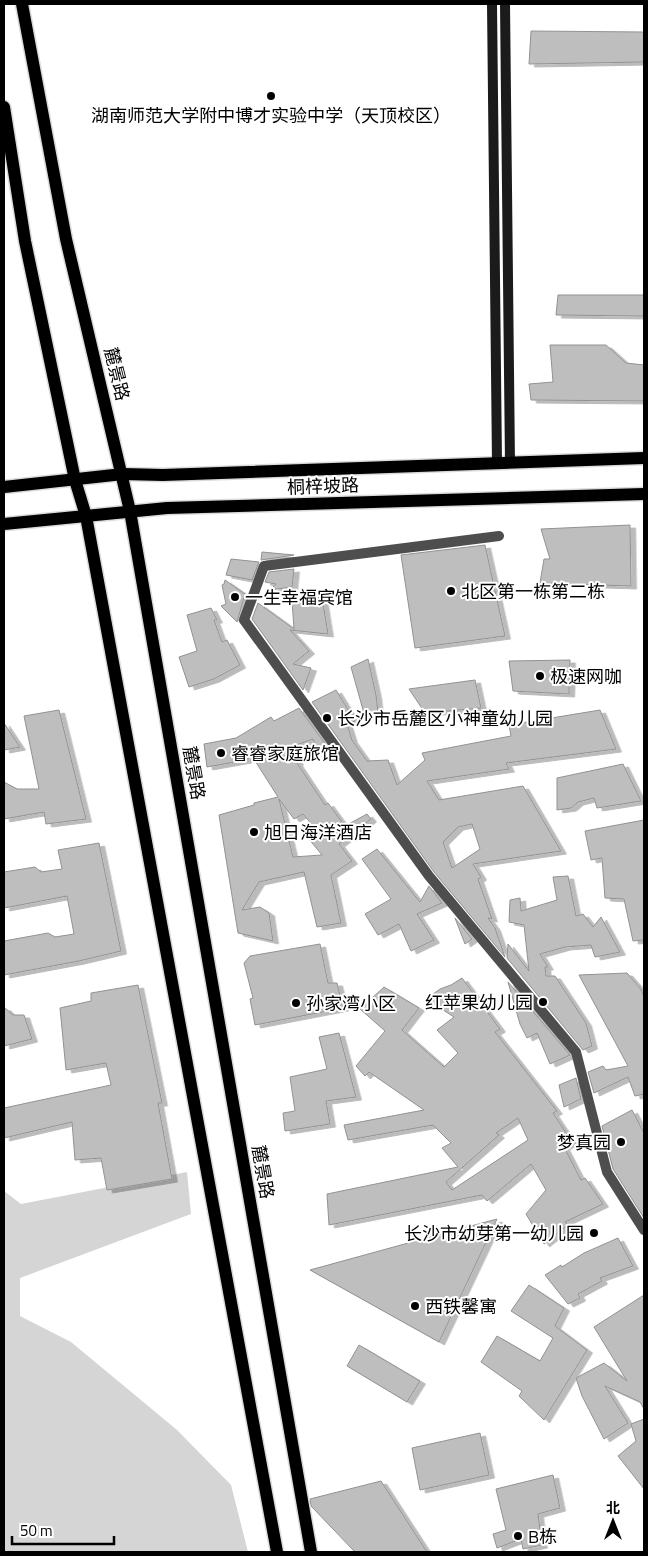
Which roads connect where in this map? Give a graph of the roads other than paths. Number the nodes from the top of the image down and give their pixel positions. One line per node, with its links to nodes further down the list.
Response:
1 (22, 4): 7 (main road, 麓景路)
2 (492, 4): 6 (street)
3 (506, 4): 6 (street)
4 (4, 106): 8 (main road)
5 (644, 458): 6 (main road, 桐梓坡路)
6 (504, 463): 7 (main road, 桐梓坡路)
7 (123, 474): 8 (main road, 桐梓坡路); 11 (main road, 麓景路)
8 (75, 480): 9 (main road, 桐梓坡路); 12 (main road)
9 (4, 487)
10 (644, 494): 11 (main road, 桐梓坡路)
11 (130, 511): 12 (main road, 桐梓坡路); 17 (main road, 麓景路)
12 (86, 516): 13 (main road, 桐梓坡路); 16 (main road)
13 (4, 524)
14 (499, 536): 15 (street)
15 (644, 1230)
16 (277, 1552)
17 (311, 1552)

